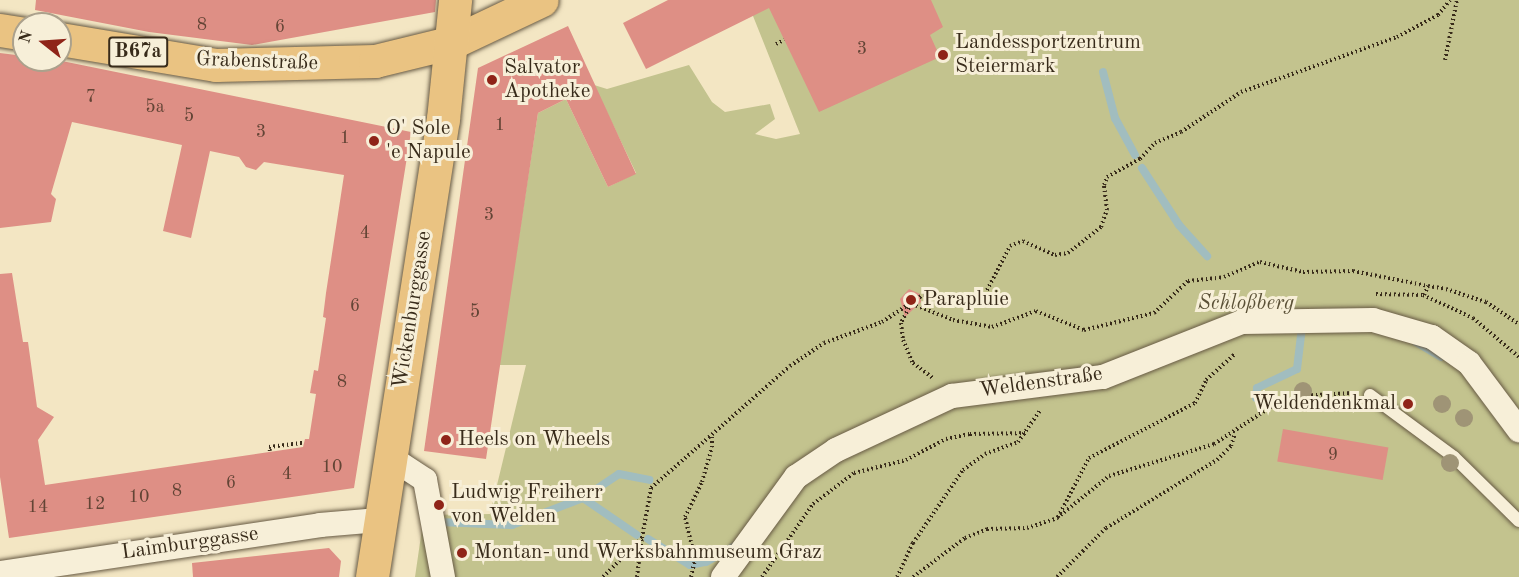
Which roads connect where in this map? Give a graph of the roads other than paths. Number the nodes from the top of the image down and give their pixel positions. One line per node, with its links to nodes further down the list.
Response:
1 (455, 0): 4 (main road, Wickenburggasse)
2 (542, 0): 4 (main road, B67a)
3 (72, 41): 4 (main road, Grabenstraße / B67a)
4 (453, 42): 7 (main road, Wickenburggasse)
5 (1370, 395): 9 (lane)
6 (1519, 430): 13 (street, Weldenstraße)
7 (390, 457): 8 (main road, Wickenburggasse); 12 (street)
8 (380, 520): 10 (street, Laimburggasse); 11 (main road, Wickenburggasse)
9 (1519, 521)
10 (0, 573)
11 (372, 577)
12 (443, 577)
13 (723, 577)

